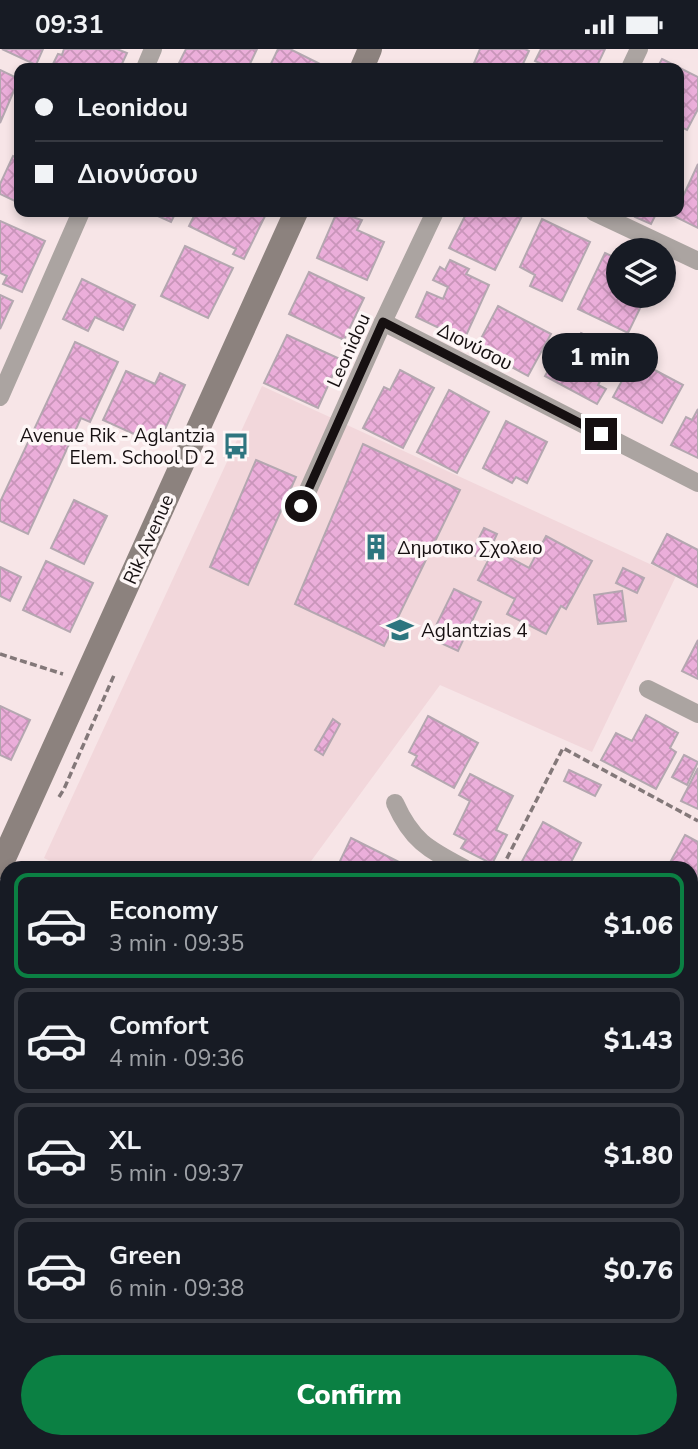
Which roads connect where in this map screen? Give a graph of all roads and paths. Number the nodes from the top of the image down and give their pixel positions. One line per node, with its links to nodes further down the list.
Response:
1 (79, 217): 7 (street)
2 (294, 217): 11 (main road, Rik Avenue)
3 (433, 217): 6 (street, Leonidou)
4 (605, 217): 5 (street)
5 (698, 261)
6 (383, 322): 8 (street, Διονύσου); 9 (street, Leonidou)
7 (0, 397)
8 (698, 484)
9 (301, 506)
10 (0, 654): 11 (path)
11 (85, 680): 16 (main road, Rik Avenue)
12 (648, 689): 13 (street)
13 (698, 714)
14 (395, 803): 17 (street)
15 (698, 821): 18 (path)
16 (3, 861)
17 (452, 861)
18 (506, 861)

